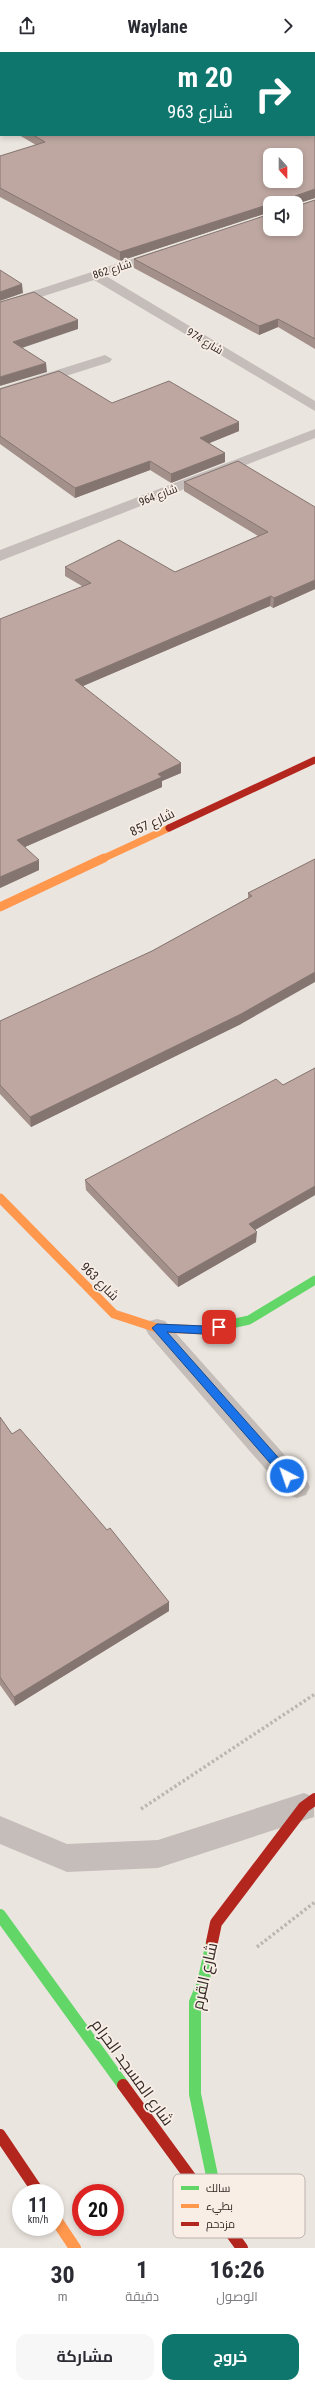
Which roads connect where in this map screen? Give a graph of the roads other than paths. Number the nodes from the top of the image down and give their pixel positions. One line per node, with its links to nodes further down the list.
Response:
1 (175, 248): 2 (street, شارع 862)
2 (95, 275): 3 (street, شارع 862); 6 (street, شارع 974)
3 (0, 306)
4 (105, 359): 5 (street)
5 (0, 394)
6 (315, 407)
7 (315, 433): 8 (street, شارع 964)
8 (0, 556)
9 (315, 760): 10 (street, شارع 857)
10 (0, 907)
11 (0, 1198): 13 (street, شارع 963)
12 (315, 1280): 13 (street, شارع 963)
13 (157, 1328): 14 (street)
14 (297, 1487)
15 (310, 1803): 16 (street, شارع القرم); 20 (street, شارع القرم)
16 (0, 1830)
17 (0, 1915): 19 (street, شارع المسجد الحرام)
18 (0, 2135): 21 (street)
19 (188, 2174)
20 (212, 2174)
21 (33, 2184)
22 (64, 2232): 24 (street)
23 (235, 2238): 25 (street, شارع المسجد الحرام)
24 (75, 2248)
25 (242, 2248)

